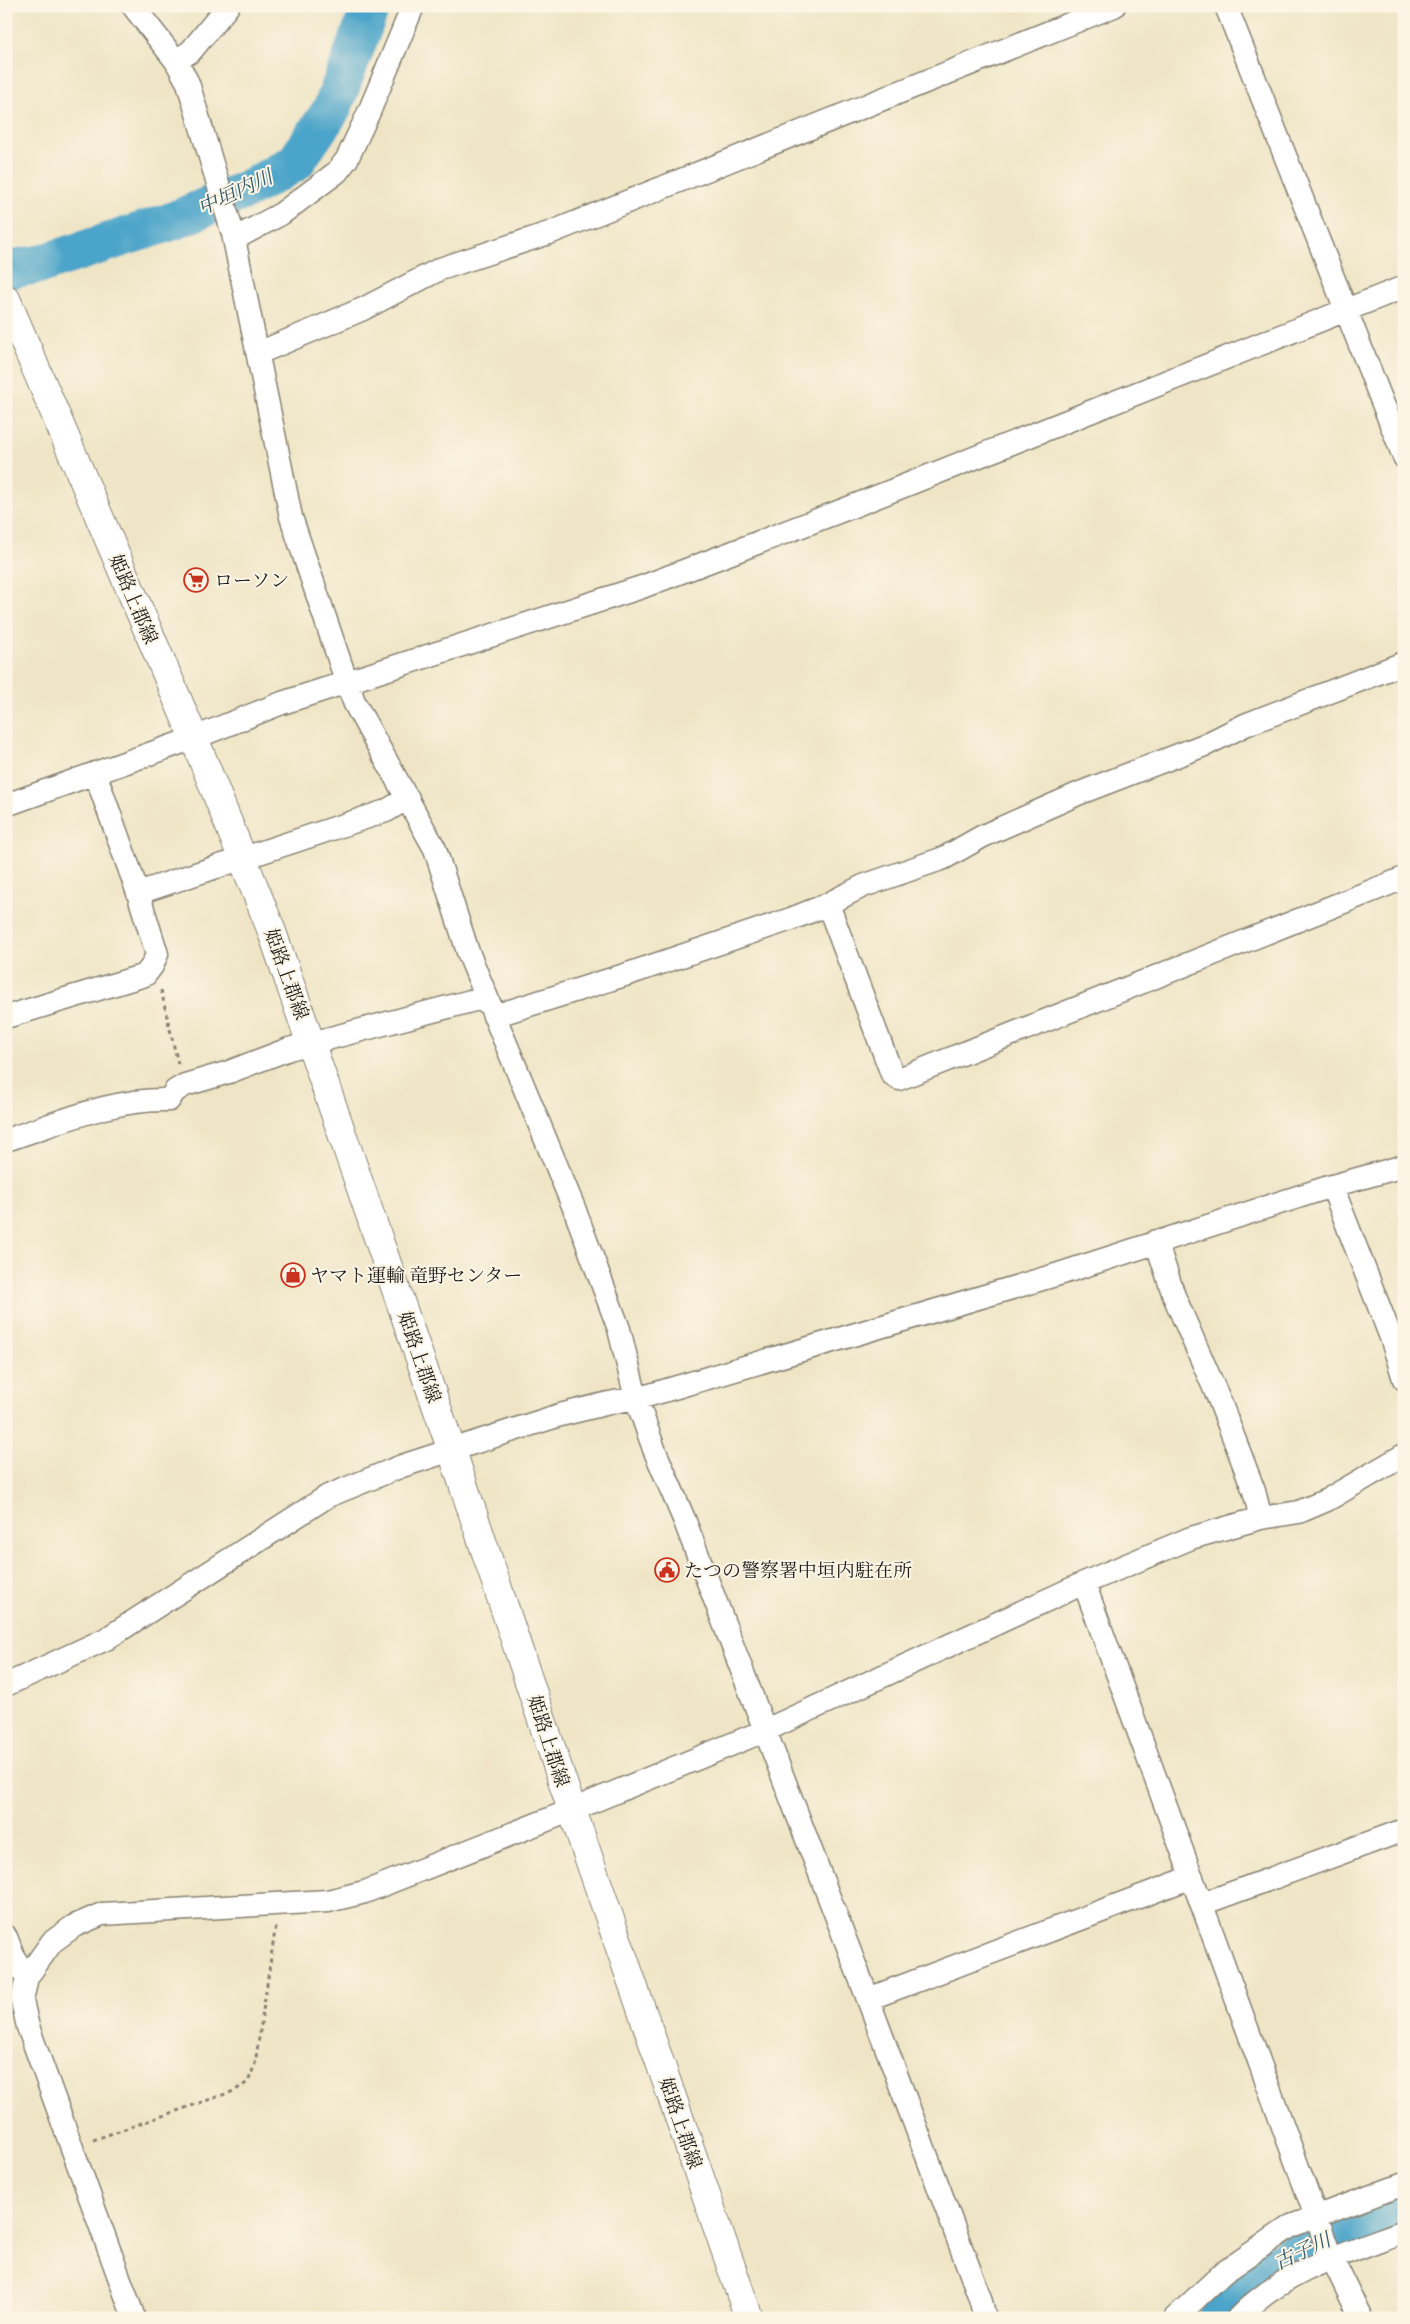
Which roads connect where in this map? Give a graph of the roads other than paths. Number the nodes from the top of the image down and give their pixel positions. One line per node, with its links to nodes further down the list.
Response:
1 (133, 6): 6 (street)
2 (228, 6): 6 (street)
3 (413, 6): 7 (street)
4 (1114, 6): 11 (street)
5 (1226, 6): 10 (street)
6 (176, 61): 7 (street)
7 (234, 236): 11 (street)
8 (1404, 287): 10 (street)
9 (8, 304): 15 (main road, 姫路上郡線)
10 (1346, 309): 12 (street); 14 (street)
11 (257, 351): 14 (street)
12 (1404, 457)
13 (1404, 663): 22 (street)
14 (347, 683): 15 (street); 17 (street)
15 (194, 738): 16 (street); 19 (main road, 姫路上郡線)
16 (95, 773): 18 (street); 21 (street)
17 (408, 798): 19 (street); 23 (street)
18 (6, 805)
19 (243, 859): 21 (street); 25 (main road, 姫路上郡線)
20 (1404, 878): 22 (street)
21 (138, 893): 24 (street)
22 (824, 906): 23 (street)
23 (490, 1006): 25 (street); 31 (street)
24 (6, 1017)
25 (311, 1043): 26 (street); 32 (main road, 姫路上郡線)
26 (6, 1140)
27 (1404, 1166): 28 (street)
28 (1332, 1186): 29 (street); 30 (street)
29 (1156, 1241): 31 (street); 34 (street)
30 (1404, 1379)
31 (636, 1398): 32 (street); 37 (street)
32 (452, 1451): 36 (street); 38 (main road, 姫路上郡線)
33 (1404, 1455): 34 (street)
34 (1261, 1518): 35 (street)
35 (1084, 1583): 37 (street); 40 (street)
36 (6, 1685)
37 (764, 1731): 38 (street); 44 (street)
38 (572, 1810): 43 (street); 52 (main road, 姫路上郡線)
39 (1404, 1830): 41 (street)
40 (1192, 1877): 41 (street); 44 (street)
41 (1202, 1904): 47 (street)
42 (6, 1937): 43 (street)
43 (27, 1977): 45 (street)
44 (868, 1999): 53 (street)
45 (14, 2007): 51 (street)
46 (1404, 2184): 47 (street)
47 (1318, 2221): 49 (street); 50 (street)
48 (1404, 2231): 49 (street)
49 (1330, 2255): 54 (street); 55 (street)
50 (1185, 2314)
51 (134, 2318)
52 (749, 2318)
53 (985, 2318)
54 (1238, 2318)
55 (1362, 2318)

